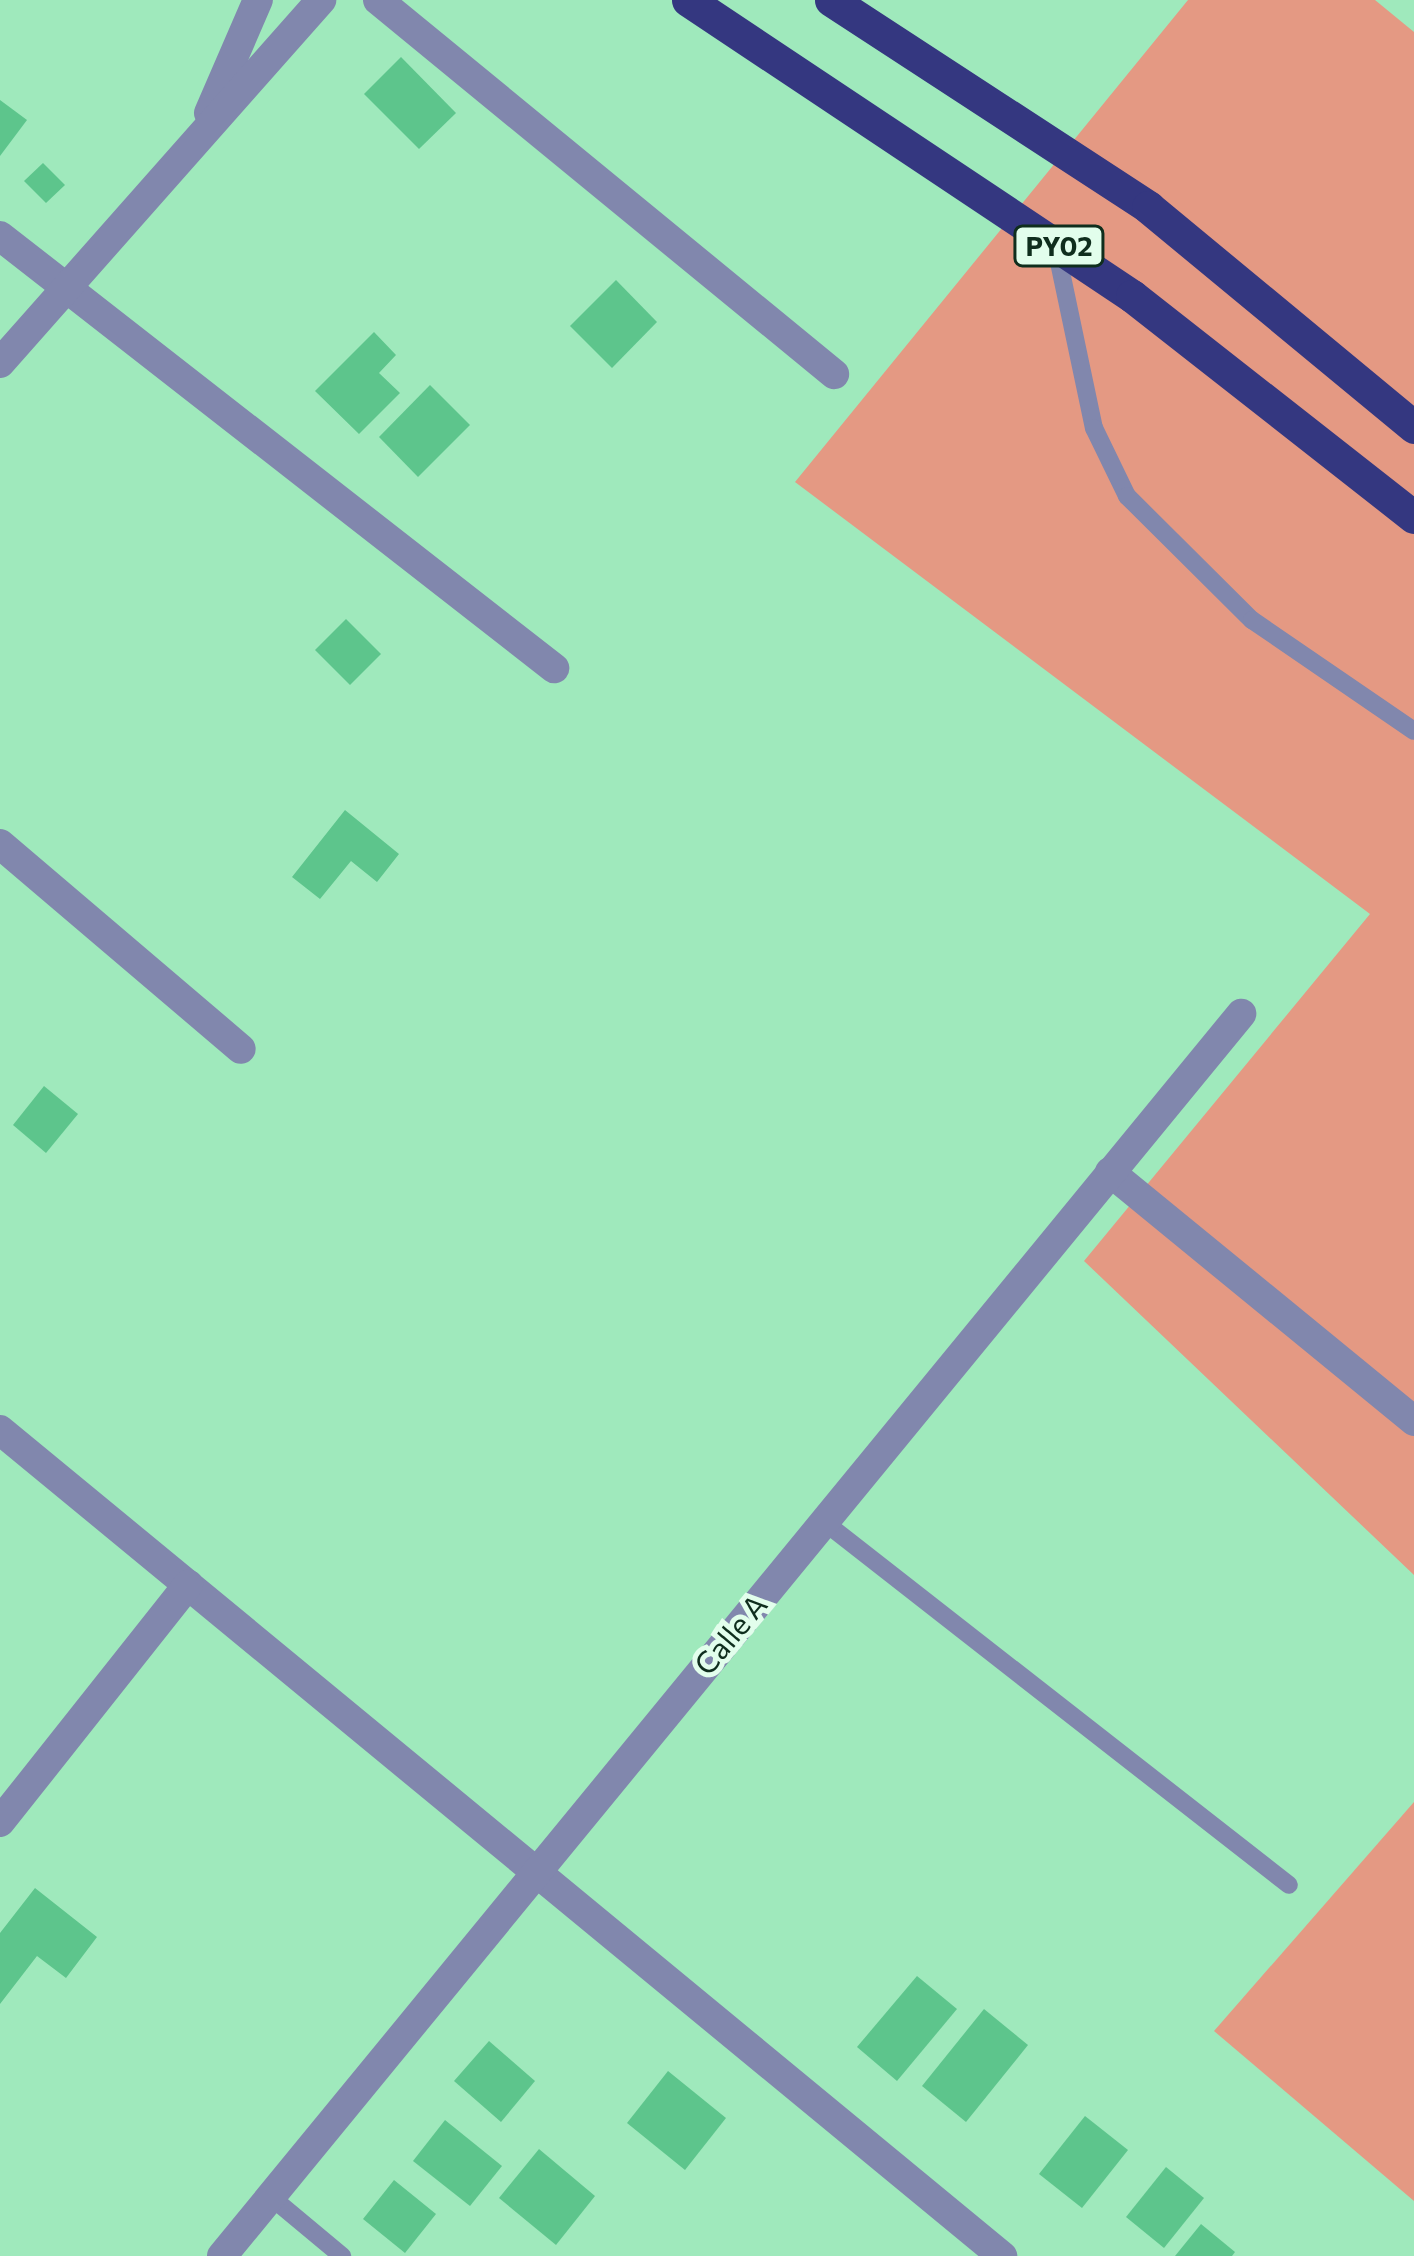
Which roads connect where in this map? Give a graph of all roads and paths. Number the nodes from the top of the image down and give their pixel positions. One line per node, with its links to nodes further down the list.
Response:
1 (258, 0): 6 (street)
2 (321, 0): 6 (street)
3 (378, 0): 11 (street)
4 (688, 0): 8 (highway, PY02)
5 (831, 0): 12 (highway, PY02)
6 (200, 135): 9 (street)
7 (0, 236): 9 (street)
8 (1055, 244): 15 (highway, PY02); 17 (lane)
9 (66, 287): 10 (street); 16 (street)
10 (0, 364)
11 (834, 374)
12 (1374, 394): 13 (highway); 14 (highway, PY02)
13 (1414, 402)
14 (1414, 427)
15 (1414, 517)
16 (554, 668)
17 (1414, 731)
18 (0, 844): 20 (street)
19 (1241, 1014): 21 (street, Calle A)
20 (242, 1049)
21 (1110, 1172): 22 (street); 24 (street, Calle A)
22 (1414, 1421)
23 (0, 1430): 25 (street)
24 (823, 1521): 27 (street, Calle A); 28 (lane)
25 (188, 1585): 26 (street); 27 (street)
26 (0, 1822)
27 (534, 1871): 29 (street, Calle A); 32 (street)
28 (1289, 1885)
29 (271, 2197): 30 (street, Calle A); 31 (lane)
30 (222, 2256)
31 (342, 2256)
32 (1002, 2256)

